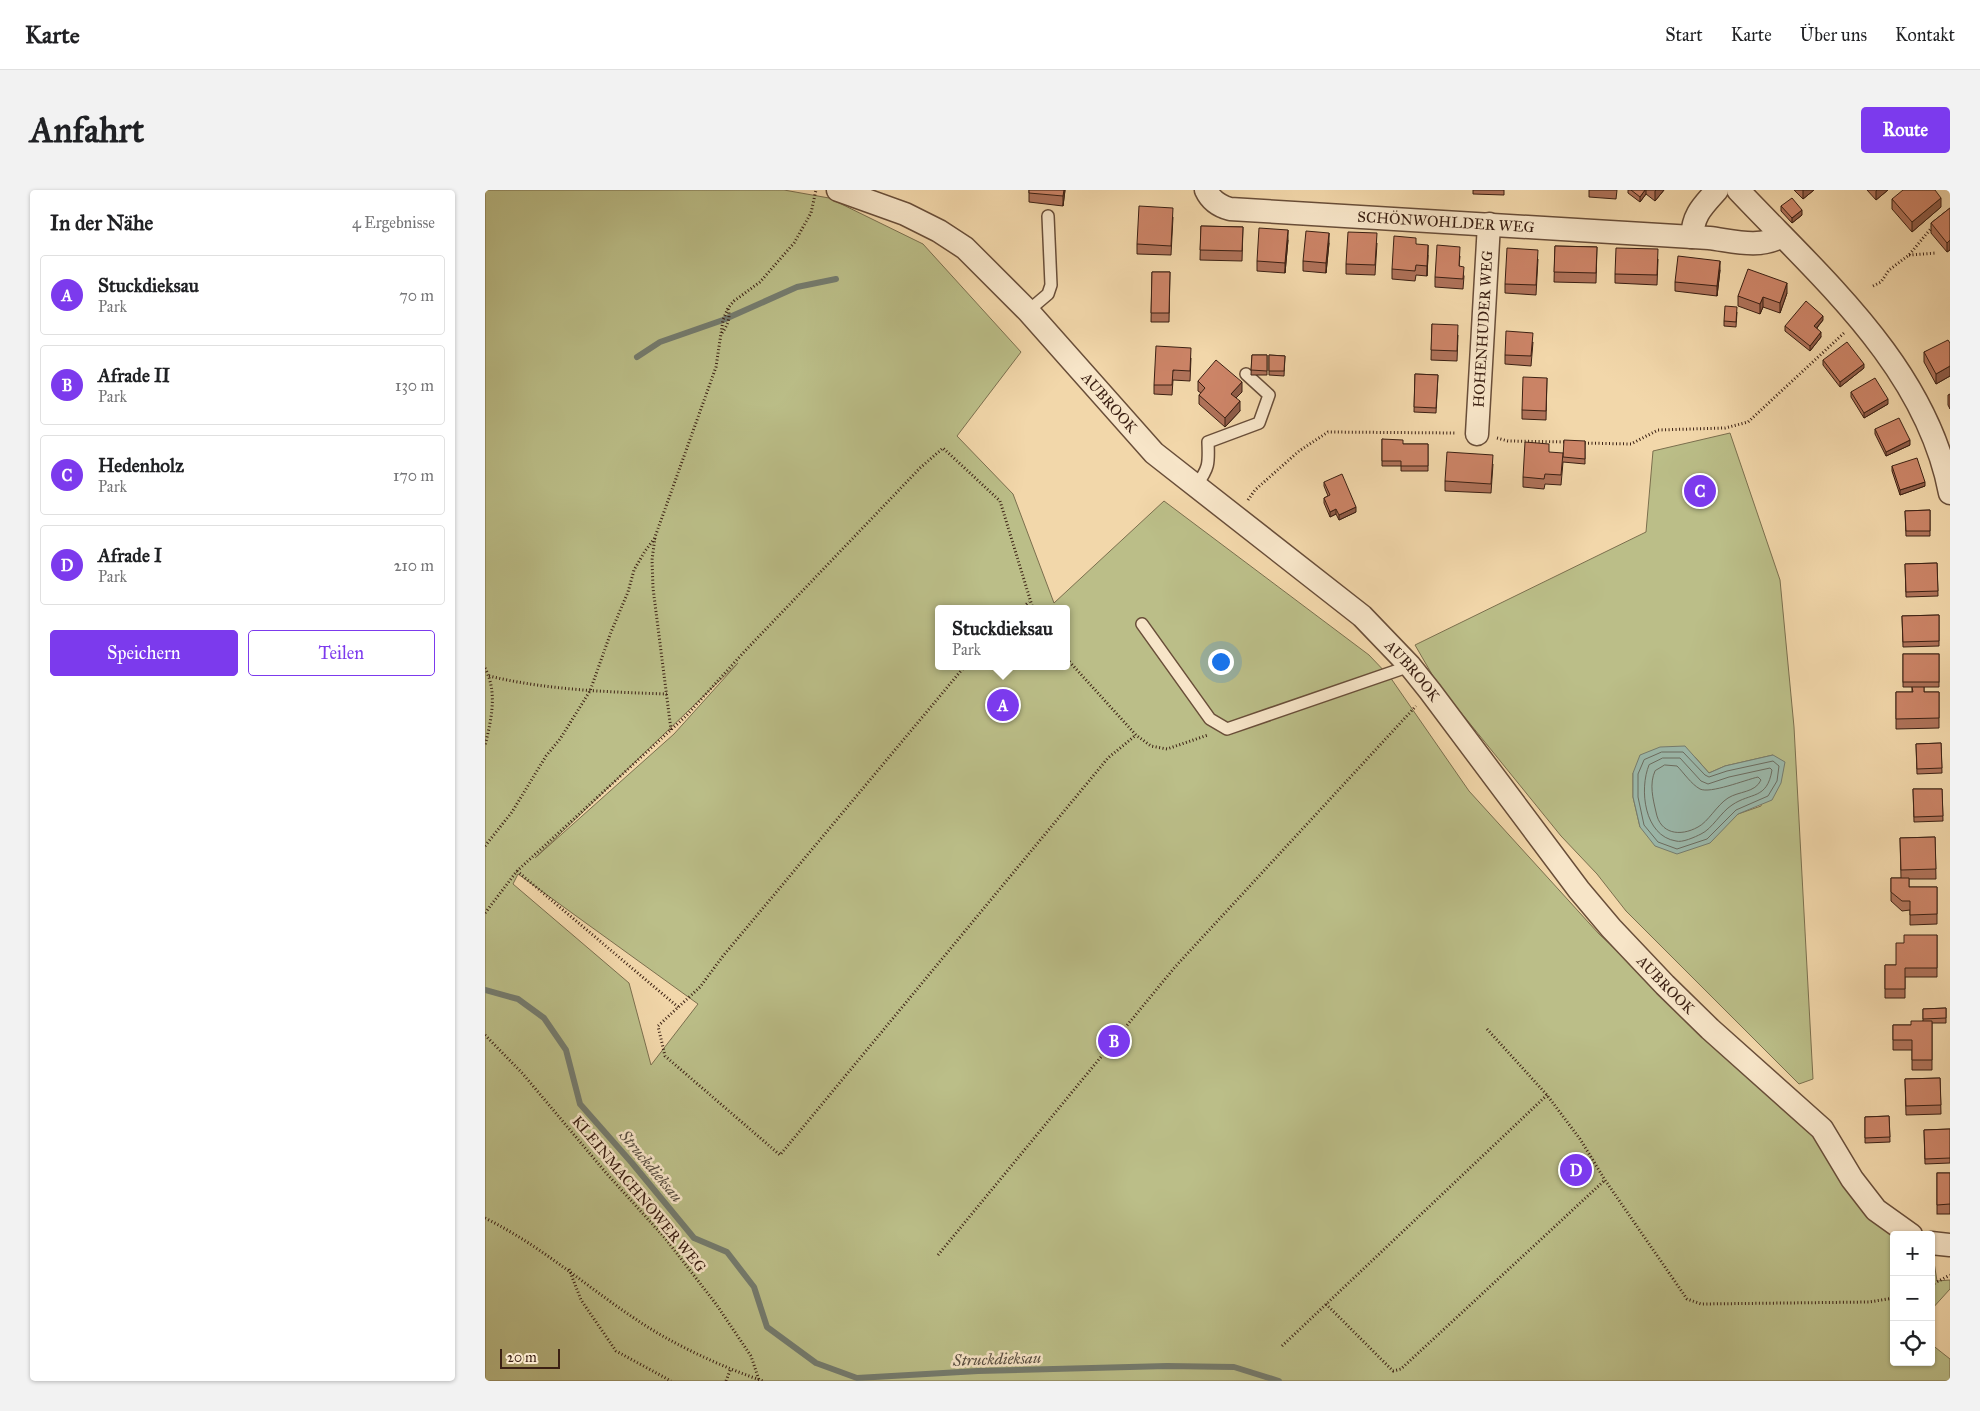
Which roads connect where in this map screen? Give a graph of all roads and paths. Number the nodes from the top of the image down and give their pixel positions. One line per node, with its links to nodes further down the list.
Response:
1 (816, 190): 22 (path)
2 (838, 190): 14 (street, AUBROOK)
3 (1205, 190): 8 (street, SCHÖNWOHLDER WEG)
4 (1717, 190): 10 (street)
5 (1738, 190): 9 (street)
6 (1048, 216): 14 (lane)
7 (1939, 221): 12 (path)
8 (1489, 224): 10 (street, SCHÖNWOHLDER WEG); 18 (street, HOHENHUDER WEG)
9 (1781, 236): 10 (street, SCHÖNWOHLDER WEG); 15 (street)
10 (1692, 237)
11 (1936, 253): 12 (path)
12 (1909, 255): 13 (path)
13 (1873, 286)
14 (1028, 311): 19 (street, AUBROOK)
15 (1860, 318): 18 (path); 21 (street)
16 (1246, 374): 19 (lane)
17 (1447, 433): 20 (path)
18 (1477, 434)
19 (1196, 486): 28 (street, AUBROOK)
20 (1255, 490)
21 (1950, 493)
22 (655, 537): 32 (path); 34 (path)
23 (1029, 602): 24 (path); 25 (path); 36 (path)
24 (1026, 605)
25 (1031, 605)
26 (1142, 624): 35 (lane)
27 (1070, 662): 37 (path)
28 (1410, 666): 33 (street, AUBROOK); 35 (lane)
29 (485, 668): 31 (path)
30 (962, 670): 42 (path)
31 (489, 676): 32 (path); 38 (path)
32 (590, 691): 34 (path); 39 (path)
33 (1430, 691): 48 (street, AUBROOK); 51 (path)
34 (667, 694): 36 (path)
35 (1227, 729): 37 (path)
36 (671, 730): 40 (path)
37 (1136, 734): 42 (path)
38 (485, 746)
39 (485, 846)
40 (517, 871): 41 (path); 42 (path)
41 (485, 913)
42 (678, 1007)
43 (1487, 1029): 45 (path)
44 (485, 1035): 59 (path, KLEINMACHNOWER WEG)
45 (1547, 1095): 46 (path); 56 (path)
46 (1605, 1180): 55 (path); 56 (path)
47 (485, 1218): 52 (path)
48 (1904, 1231)
49 (1935, 1243): 50 (street)
50 (1950, 1245)
51 (937, 1255)
52 (568, 1269): 58 (path); 60 (path)
53 (1950, 1275): 54 (path)
54 (1935, 1283)
55 (1890, 1299)
56 (1326, 1304): 57 (path)
57 (1282, 1346)
58 (731, 1368): 59 (path); 61 (path)
59 (761, 1380)
60 (671, 1381)
61 (726, 1381)

